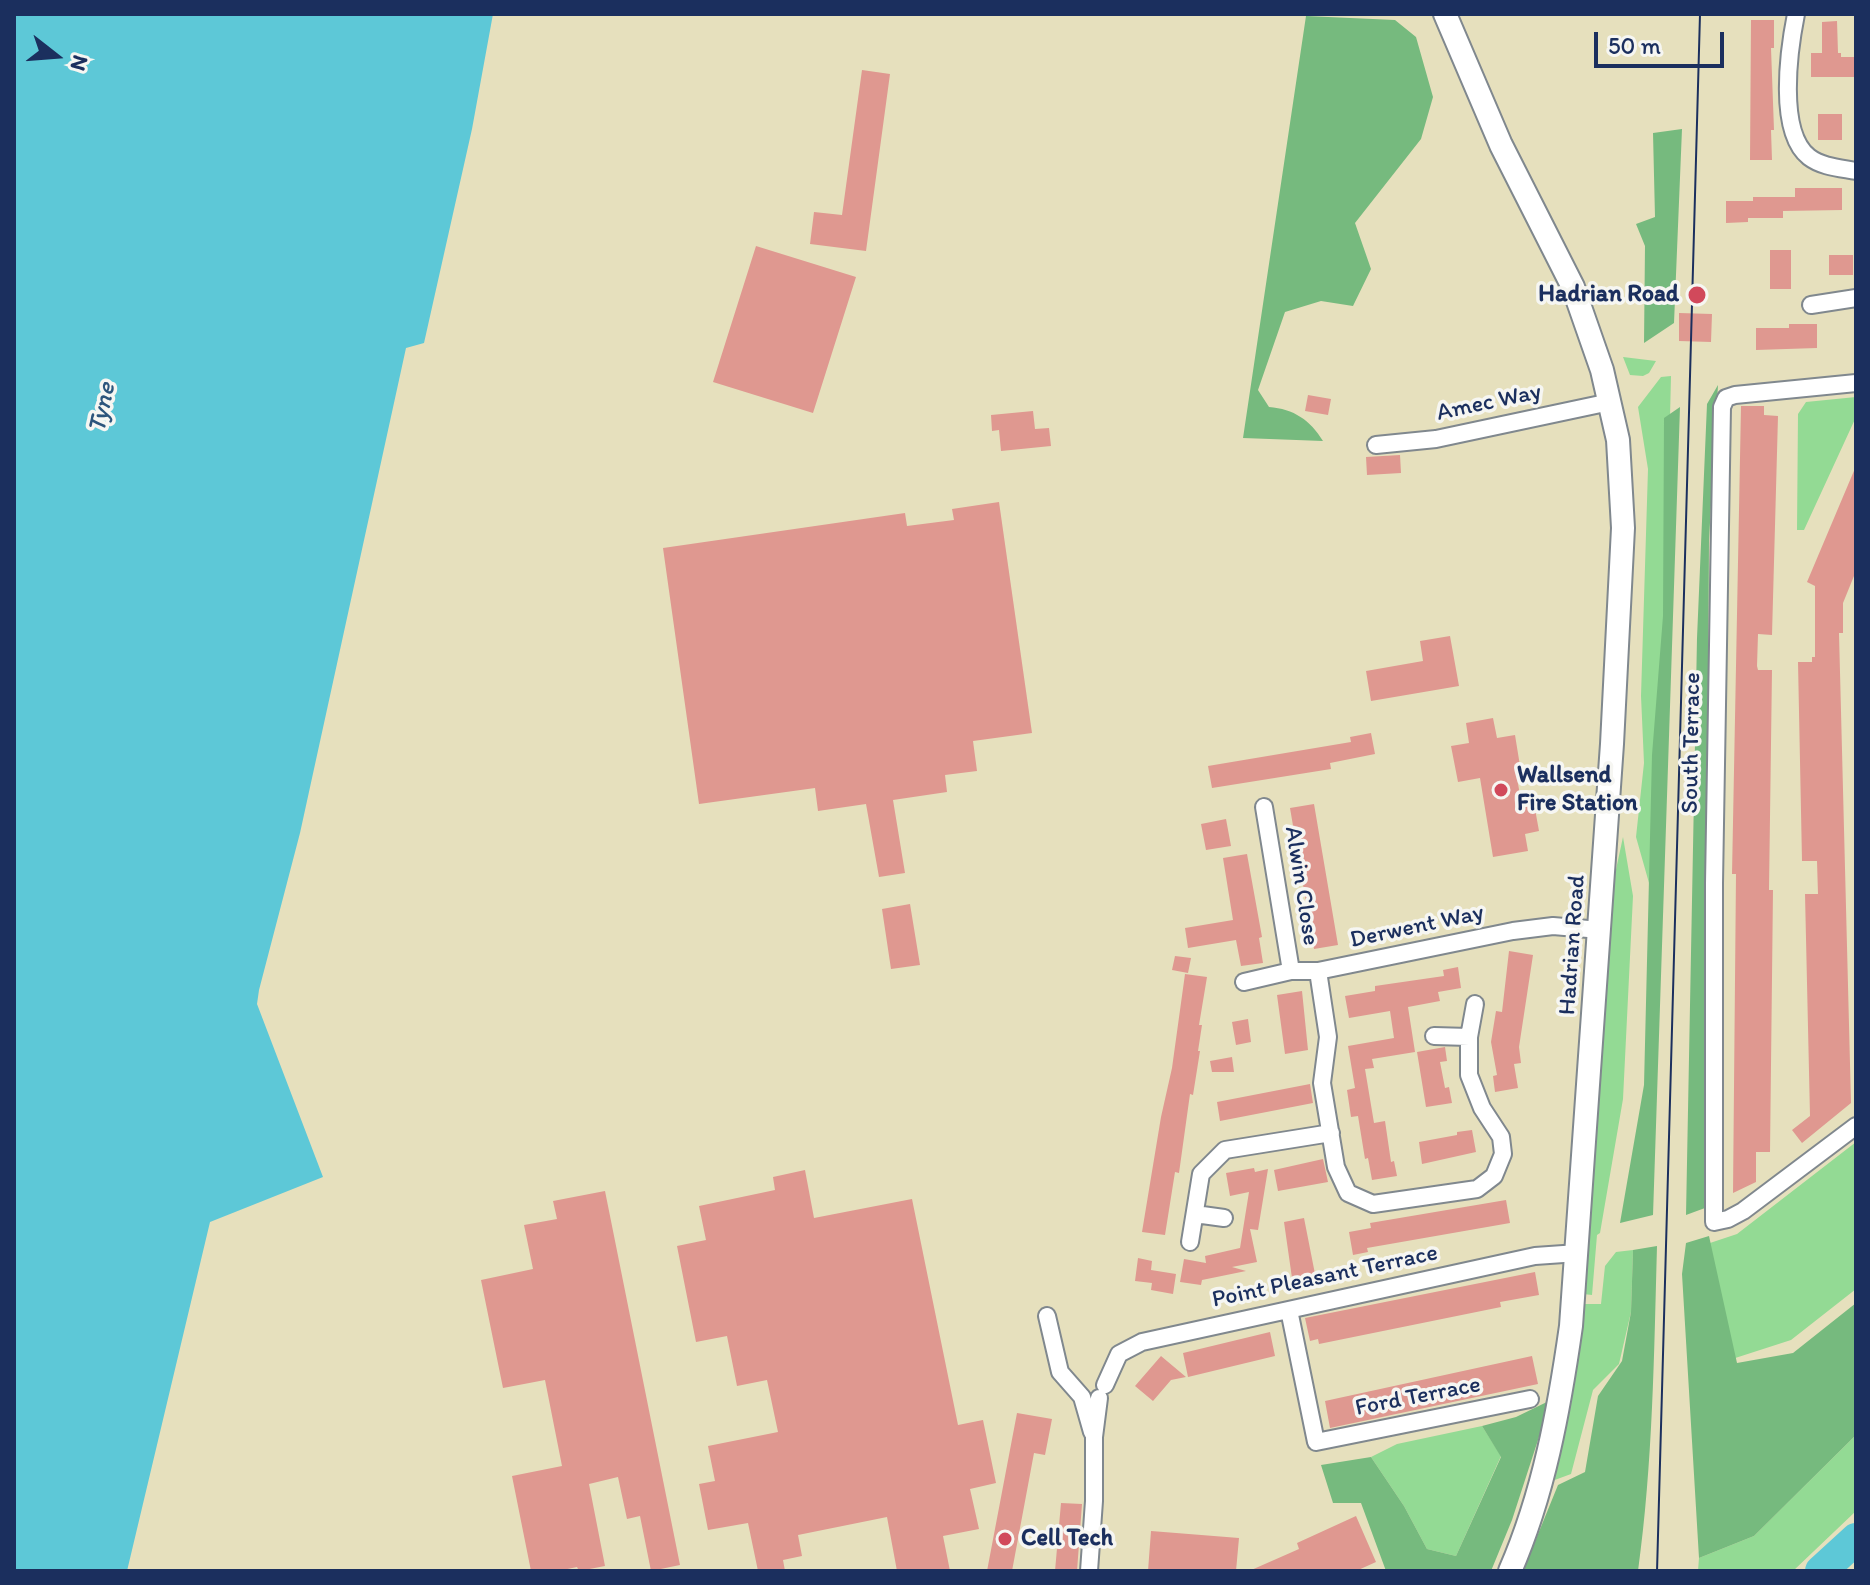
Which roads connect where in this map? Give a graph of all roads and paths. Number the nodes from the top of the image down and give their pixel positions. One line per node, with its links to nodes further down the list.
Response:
1 (1445, 14): 7 (main road, Hadrian Road)
2 (1796, 14): 3 (street)
3 (1856, 171)
4 (1856, 298): 5 (street)
5 (1811, 305)
6 (1856, 383): 17 (street, South Terrace)
7 (1610, 402): 8 (street, Amec Way); 10 (main road, Hadrian Road)
8 (1376, 445)
9 (1264, 807): 11 (street, Alwin Close)
10 (1600, 930): 12 (street, Derwent Way); 22 (main road, Hadrian Road)
11 (1291, 971): 12 (street, Derwent Way); 13 (street, Derwent Way)
12 (1318, 971): 18 (street)
13 (1244, 982)
14 (1475, 1004): 16 (street)
15 (1434, 1036): 16 (street)
16 (1469, 1037): 18 (street)
17 (1856, 1126)
18 (1331, 1133): 19 (street)
19 (1195, 1214): 20 (street); 21 (street)
20 (1224, 1218)
21 (1190, 1242)
22 (1578, 1253): 23 (street, Point Pleasant Terrace); 28 (main road, Hadrian Road)
23 (1289, 1310): 25 (street, Ford Terrace); 26 (street, Point Pleasant Terrace)
24 (1047, 1316): 26 (street)
25 (1530, 1399)
26 (1094, 1437): 27 (street)
27 (1089, 1571)
28 (1510, 1571)

